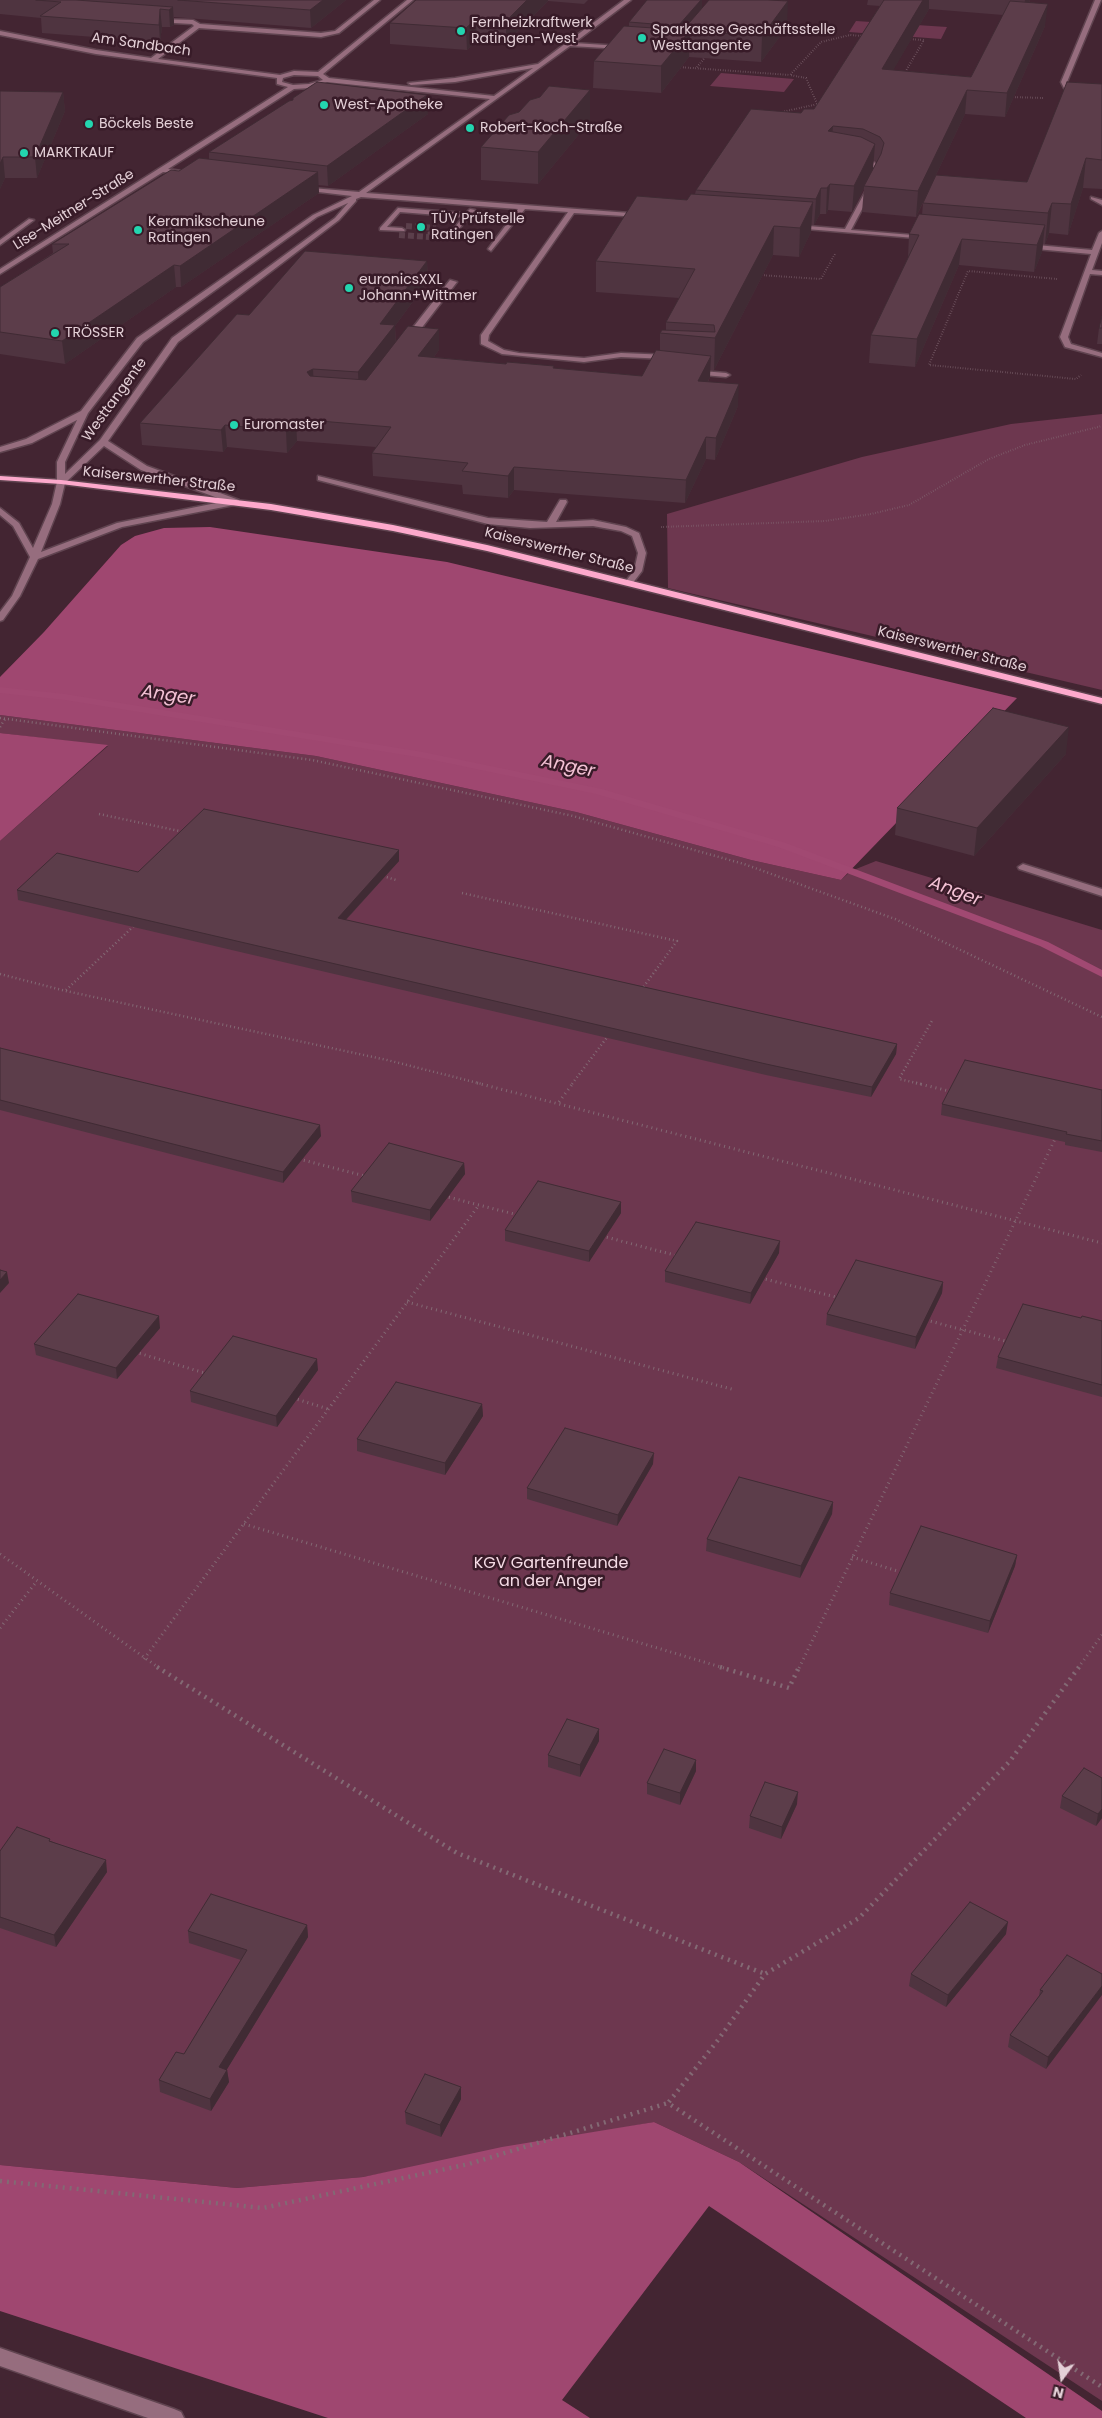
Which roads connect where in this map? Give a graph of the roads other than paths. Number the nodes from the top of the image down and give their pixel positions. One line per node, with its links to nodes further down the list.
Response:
1 (377, 0): 6 (street)
2 (410, 0): 12 (street)
3 (628, 0): 8 (street, Westtangente)
4 (1098, 0): 19 (street)
5 (146, 19): 6 (street)
6 (198, 26): 10 (street)
7 (0, 33): 10 (street, Am Sandbach)
8 (569, 44): 9 (street); 11 (street, Westtangente)
9 (624, 48)
10 (152, 60): 13 (street, Am Sandbach)
11 (542, 64): 16 (street); 18 (street, Westtangente)
12 (319, 74): 13 (street); 14 (street)
13 (280, 77): 17 (street)
14 (326, 80): 15 (street); 16 (street)
15 (319, 85): 17 (street); 20 (street)
16 (374, 85): 18 (street)
17 (293, 87): 23 (street, Lise-Meitner-Straße)
18 (495, 98): 22 (street, Westtangente)
19 (1102, 98)
20 (436, 100)
21 (475, 104): 22 (street)
22 (485, 106): 29 (street, Westtangente)
23 (254, 113): 24 (street); 26 (street, Lise-Meitner-Straße)
24 (264, 114)
25 (853, 157): 40 (street)
26 (162, 170): 27 (street); 48 (street, Lise-Meitner-Straße)
27 (191, 174)
28 (290, 186): 29 (street)
29 (359, 195): 32 (street); 59 (street, Westtangente); 60 (street, Westtangente)
30 (1093, 198): 31 (street)
31 (1102, 203)
32 (476, 204): 33 (street); 35 (street)
33 (523, 207): 34 (street); 46 (street)
34 (572, 211): 36 (street); 53 (street)
35 (468, 215): 39 (street); 41 (street)
36 (653, 216)
37 (30, 220): 44 (street)
38 (787, 226): 40 (street)
39 (384, 227): 39 (street)
40 (847, 231): 43 (street)
41 (432, 233)
42 (1102, 233): 47 (street)
43 (937, 239)
44 (2, 242)
45 (1016, 245): 47 (street)
46 (491, 248)
47 (1095, 252): 49 (street)
48 (0, 272)
49 (1088, 272): 50 (street); 54 (street)
50 (1102, 274)
51 (453, 282): 52 (street)
52 (398, 351)
53 (621, 355): 55 (street); 56 (street)
54 (1102, 355)
55 (677, 358)
56 (650, 366)
57 (682, 371): 58 (street)
58 (726, 375)
59 (84, 413): 61 (street); 64 (street, Westtangente)
60 (104, 442): 64 (street, Westtangente); 65 (street)
61 (0, 450)
62 (0, 478): 64 (main road, Kaiserswerther Straße)
63 (321, 478): 68 (street)
64 (61, 482): 65 (main road, Kaiserswerther Straße); 69 (street)
65 (236, 502): 69 (street); 70 (main road, Kaiserswerther Straße)
66 (563, 502): 68 (street)
67 (0, 511): 69 (street)
68 (550, 524): 70 (street)
69 (34, 558): 71 (street)
70 (629, 582): 72 (main road, Kaiserswerther Straße)
71 (0, 618)
72 (1102, 701)
73 (1022, 867): 74 (street)
74 (1102, 893)
75 (0, 2357): 76 (street)
76 (174, 2418)

